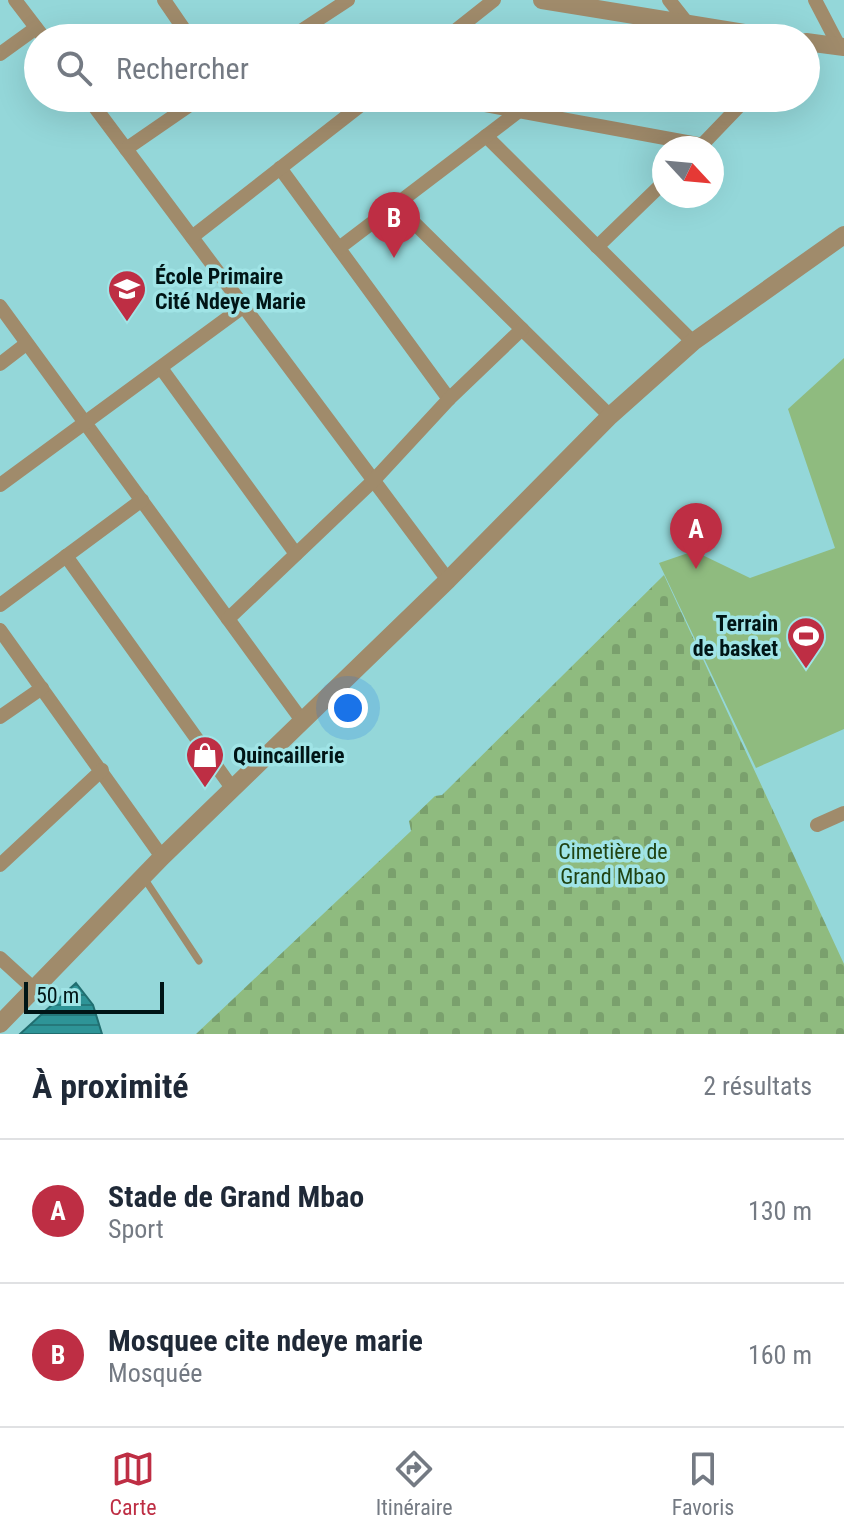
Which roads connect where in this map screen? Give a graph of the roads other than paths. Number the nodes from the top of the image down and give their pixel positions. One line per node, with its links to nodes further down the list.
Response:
1 (15, 0): 8 (street)
2 (164, 0): 9 (street)
3 (348, 0): 10 (street)
4 (494, 0): 11 (street)
5 (542, 0): 12 (street)
6 (669, 0): 12 (street)
7 (815, 0): 15 (street)
8 (33, 24)
9 (180, 24)
10 (311, 24)
11 (464, 24)
12 (688, 24)
13 (24, 41): 16 (street)
14 (820, 44): 15 (street)
15 (842, 47)
16 (0, 54)
17 (98, 112): 26 (street)
18 (180, 112): 26 (street)
19 (352, 112): 27 (street)
20 (518, 112): 23 (street)
21 (524, 112): 25 (street)
22 (734, 112): 24 (street)
23 (486, 136): 29 (street); 32 (street)
24 (711, 136)
25 (652, 137)
26 (126, 149): 31 (street)
27 (280, 168): 31 (street); 33 (street)
28 (652, 194): 32 (street)
29 (396, 205): 33 (street); 36 (street)
30 (844, 235): 37 (street)
31 (192, 237): 35 (street)
32 (597, 247): 37 (street)
33 (339, 248): 41 (street)
34 (0, 306): 38 (street)
35 (244, 306): 40 (street); 44 (street)
36 (522, 329): 41 (street); 42 (street)
37 (693, 342): 42 (street)
38 (26, 344): 39 (street); 43 (street)
39 (0, 364)
40 (161, 368): 43 (street); 47 (street)
41 (449, 399): 44 (street)
42 (610, 416): 49 (street)
43 (84, 425): 45 (street); 46 (street)
44 (374, 480): 47 (street); 49 (street)
45 (0, 485)
46 (142, 500): 48 (street); 51 (street)
47 (296, 554): 51 (street)
48 (66, 556): 50 (street); 57 (street)
49 (448, 580): 55 (street)
50 (0, 605)
51 (228, 619): 55 (street)
52 (0, 630): 53 (street)
53 (42, 688): 54 (street); 56 (street)
54 (0, 717)
55 (303, 722): 57 (street)
56 (102, 770): 60 (street); 61 (street)
57 (232, 788): 60 (street)
58 (844, 813): 59 (street)
59 (817, 825)
60 (162, 857): 62 (street)
61 (0, 865)
62 (143, 876): 64 (lane); 65 (street)
63 (0, 958): 65 (street)
64 (199, 961)
65 (34, 989): 66 (street)
66 (0, 1024)

